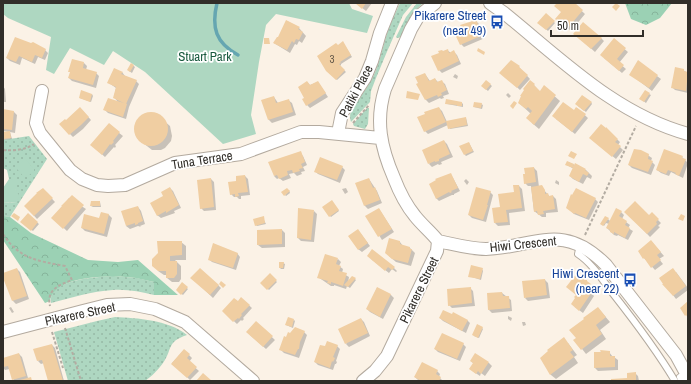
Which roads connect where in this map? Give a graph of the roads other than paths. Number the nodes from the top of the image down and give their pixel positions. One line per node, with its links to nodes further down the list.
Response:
1 (392, 3): 5 (street, Patiki Place)
2 (435, 3): 7 (street, Pikarere Street)
3 (490, 3): 6 (street)
4 (42, 91): 5 (street, Tuna Terrace)
5 (338, 133): 7 (street, Tuna Terrace)
6 (688, 134)
7 (380, 138): 9 (street, Pikarere Street)
8 (582, 240): 9 (street, Hiwi Crescent); 11 (street, Hiwi Crescent); 14 (lane)
9 (438, 241): 13 (street, Pikarere Street)
10 (3, 332): 12 (street, Pikarere Street)
11 (685, 377)
12 (253, 381)
13 (364, 381)
14 (675, 381)

